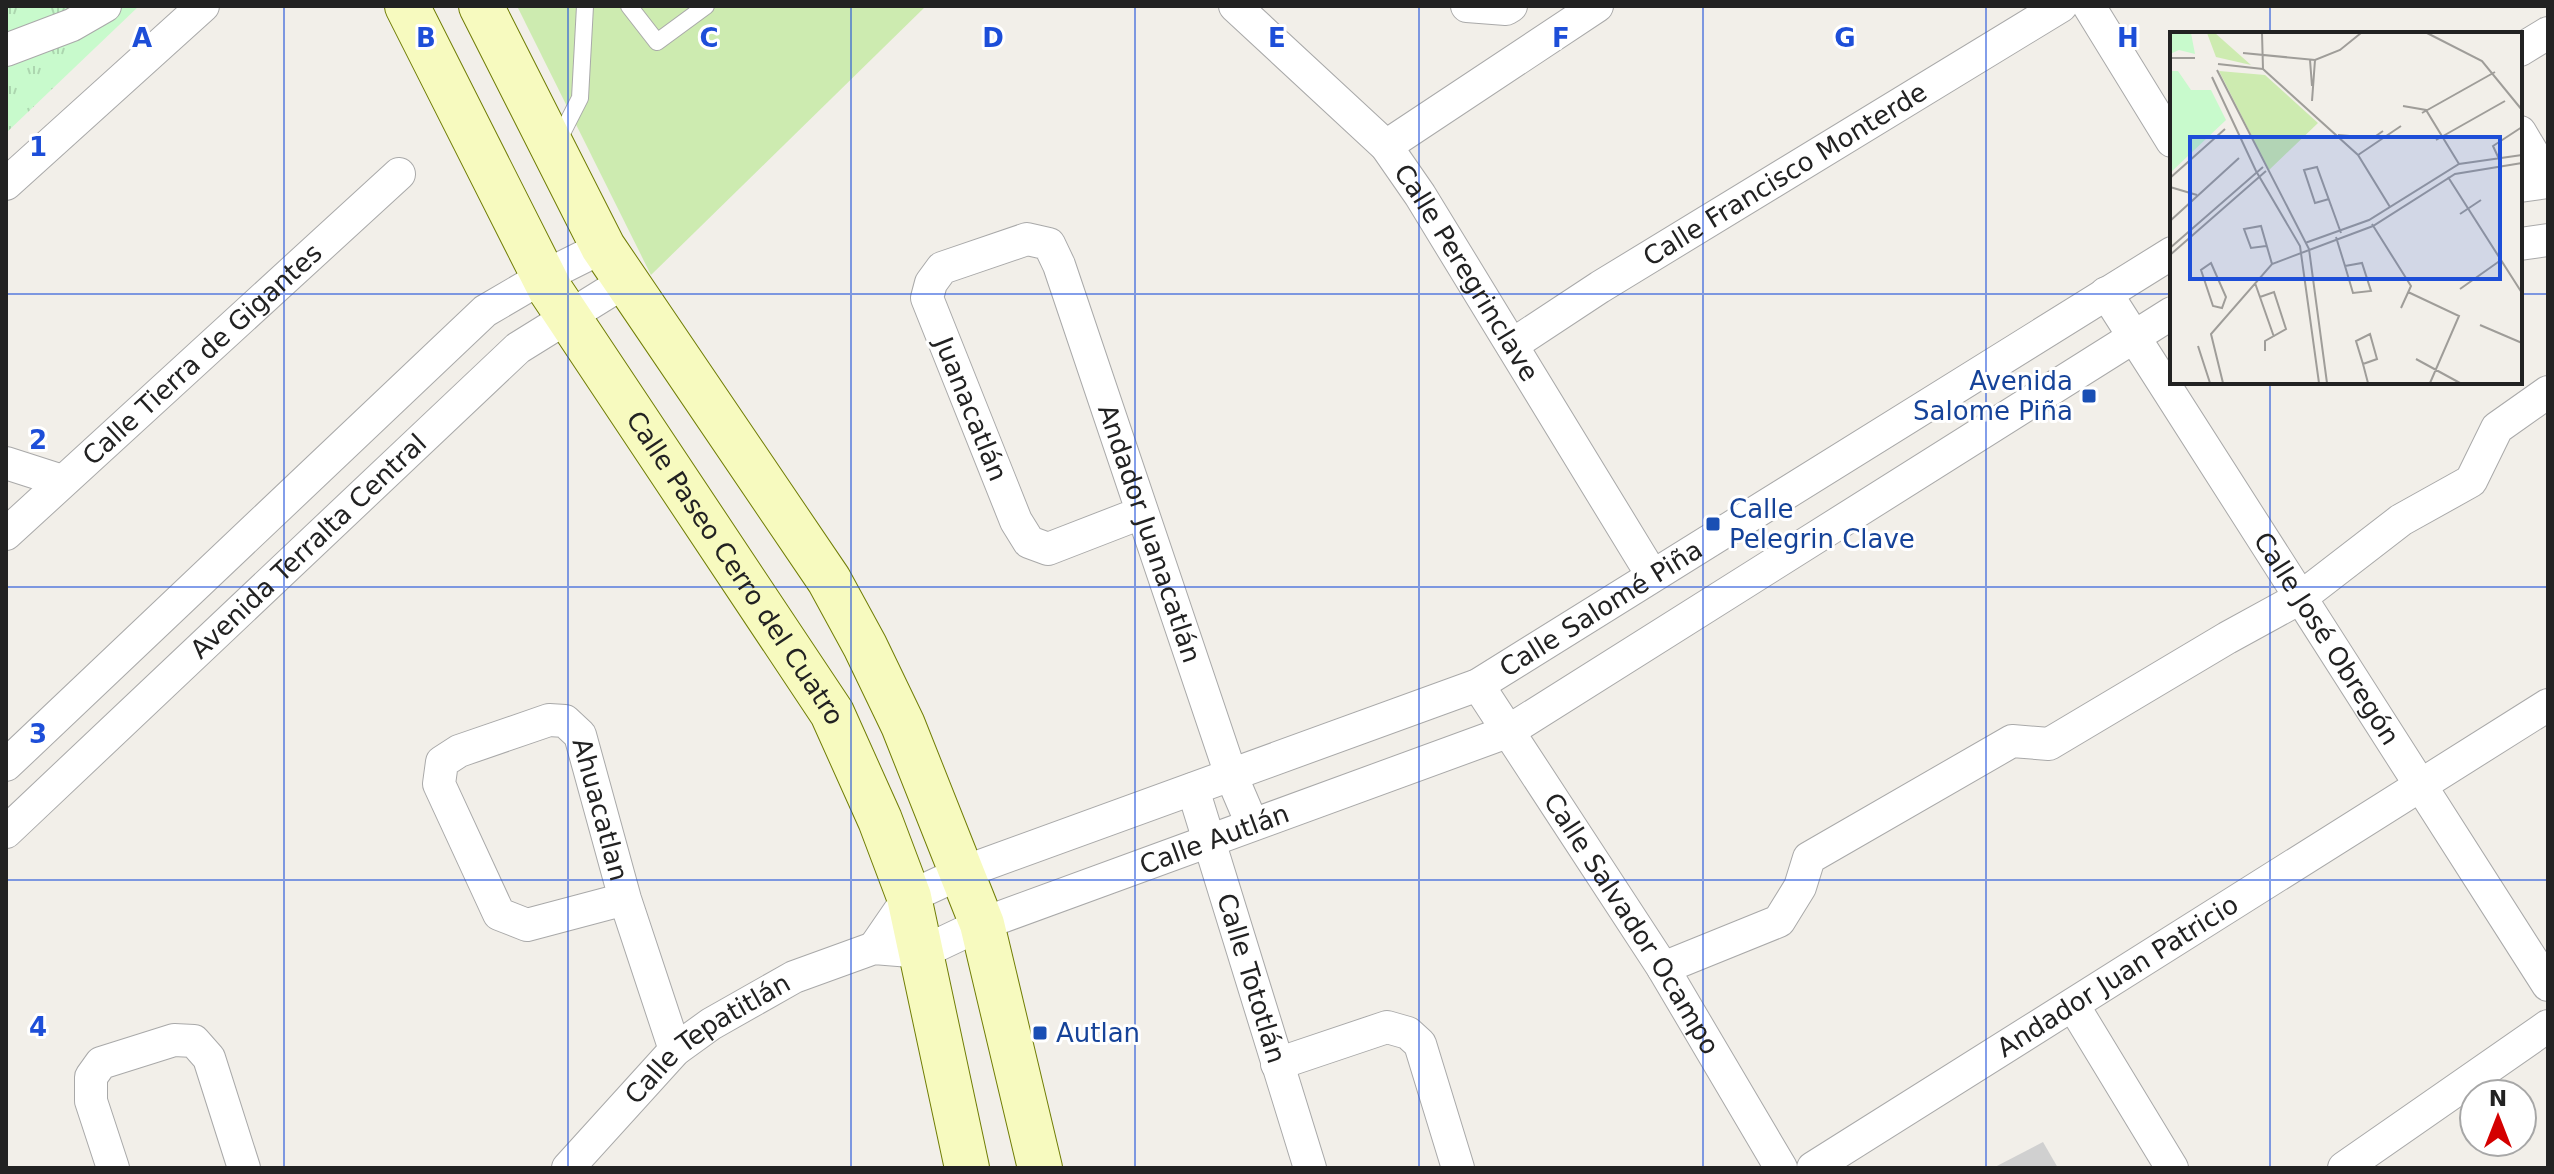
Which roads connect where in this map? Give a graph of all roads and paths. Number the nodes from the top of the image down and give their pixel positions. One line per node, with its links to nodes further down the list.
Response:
1 (103, 6): 16 (street)
2 (203, 6): 23 (street)
3 (407, 6): 30 (street, Calle Paseo Cerro del Cuatro)
4 (481, 6): 20 (street)
5 (585, 6): 20 (lane)
6 (629, 6): 7 (lane)
7 (706, 6)
8 (1235, 6): 19 (street, Calle Peregrinclave)
9 (1467, 6): 13 (street)
10 (1597, 6): 19 (street)
11 (2061, 6): 35 (street, Calle Francisco Monterde)
12 (2089, 6): 18 (street)
13 (1508, 7)
14 (2548, 33): 15 (street)
15 (2522, 49)
16 (6, 50)
17 (2522, 135): 22 (street)
18 (2170, 138)
19 (1386, 146): 35 (street, Calle Peregrinclave)
20 (554, 150): 29 (street)
21 (399, 174): 38 (street, Calle Tierra de Gigantes)
22 (2548, 180): 24 (street)
23 (6, 184)
24 (2522, 186)
25 (2548, 240): 27 (street)
26 (1049, 244): 39 (street, Andador Juanacatlán); 39 (street, Juanacatlán)
27 (2522, 244)
28 (2170, 254): 31 (street, Calle Salomé Piña)
29 (615, 264): 30 (street, Avenida Terralta Central); 33 (street, Avenida Terralta Central); 55 (street)
30 (543, 277): 33 (street, Calle Paseo Cerro del Cuatro); 46 (street, Avenida Terralta Central)
31 (2106, 293): 34 (street, Calle José Obregón); 41 (street, Calle Salomé Piña)
32 (2170, 314): 34 (street)
33 (567, 316): 48 (street, Avenida Terralta Central); 56 (street, Calle Paseo Cerro del Cuatro)
34 (2134, 337): 42 (street, Calle José Obregón); 45 (street)
35 (1512, 345): 41 (street, Calle Peregrinclave)
36 (2548, 392): 42 (street)
37 (6, 463): 38 (street)
38 (62, 481): 40 (street, Calle Tierra de Gigantes)
39 (1141, 513): 49 (street, Andador Juanacatlán)
40 (6, 534)
41 (1652, 575): 43 (street, Calle Salomé Piña)
42 (2300, 598): 50 (street, Calle José Obregón); 61 (street)
43 (1478, 685): 45 (street, Calle Salvador Ocampo); 49 (street, Calle Autlán)
44 (2548, 705): 50 (street, Andador Juan Patricio)
45 (1507, 732): 52 (street, Calle Autlán); 61 (street, Calle Salvador Ocampo)
46 (37, 737): 47 (street, Avenida Terralta Central); 48 (street)
47 (6, 765)
48 (73, 770): 53 (street, Avenida Terralta Central)
49 (1231, 775): 51 (street, Calle Autlán); 52 (street, Andador Juanacatlán)
50 (2421, 786): 62 (street, Calle José Obregón); 63 (street, Andador Juan Patricio)
51 (1193, 789): 54 (street, Calle Tototlán); 55 (street, Calle Autlán)
52 (1252, 824): 54 (street, Calle Autlán)
53 (6, 832)
54 (1209, 840): 58 (street, Calle Autlán); 66 (street, Calle Tototlán)
55 (961, 873): 56 (street, Calle Autlán); 58 (street)
56 (909, 897): 59 (street); 60 (street, Calle Paseo Cerro del Cuatro)
57 (625, 899): 57 (street, Ahuacatlan); 65 (street, Ahuacatlan)
58 (982, 924): 60 (street, Calle Autlán); 72 (street)
59 (874, 948): 60 (street, Calle Tepatitlán); 65 (street, Calle Tepatitlán)
60 (923, 952): 71 (street, Calle Paseo Cerro del Cuatro)
61 (1663, 968): 67 (street, Calle Salvador Ocampo)
62 (2548, 985)
63 (2073, 1005): 75 (street, Andador Juan Patricio); 76 (street)
64 (2548, 1026): 77 (street)
65 (675, 1050): 70 (street, Calle Tepatitlán)
66 (1277, 1064): 73 (street, Calle Tototlán); 74 (street)
67 (1774, 1166)
68 (113, 1168): 69 (street)
69 (244, 1168)
70 (568, 1168)
71 (967, 1168)
72 (1040, 1168)
73 (1310, 1168)
74 (1458, 1168)
75 (1813, 1168)
76 (2172, 1168)
77 (2344, 1168)

